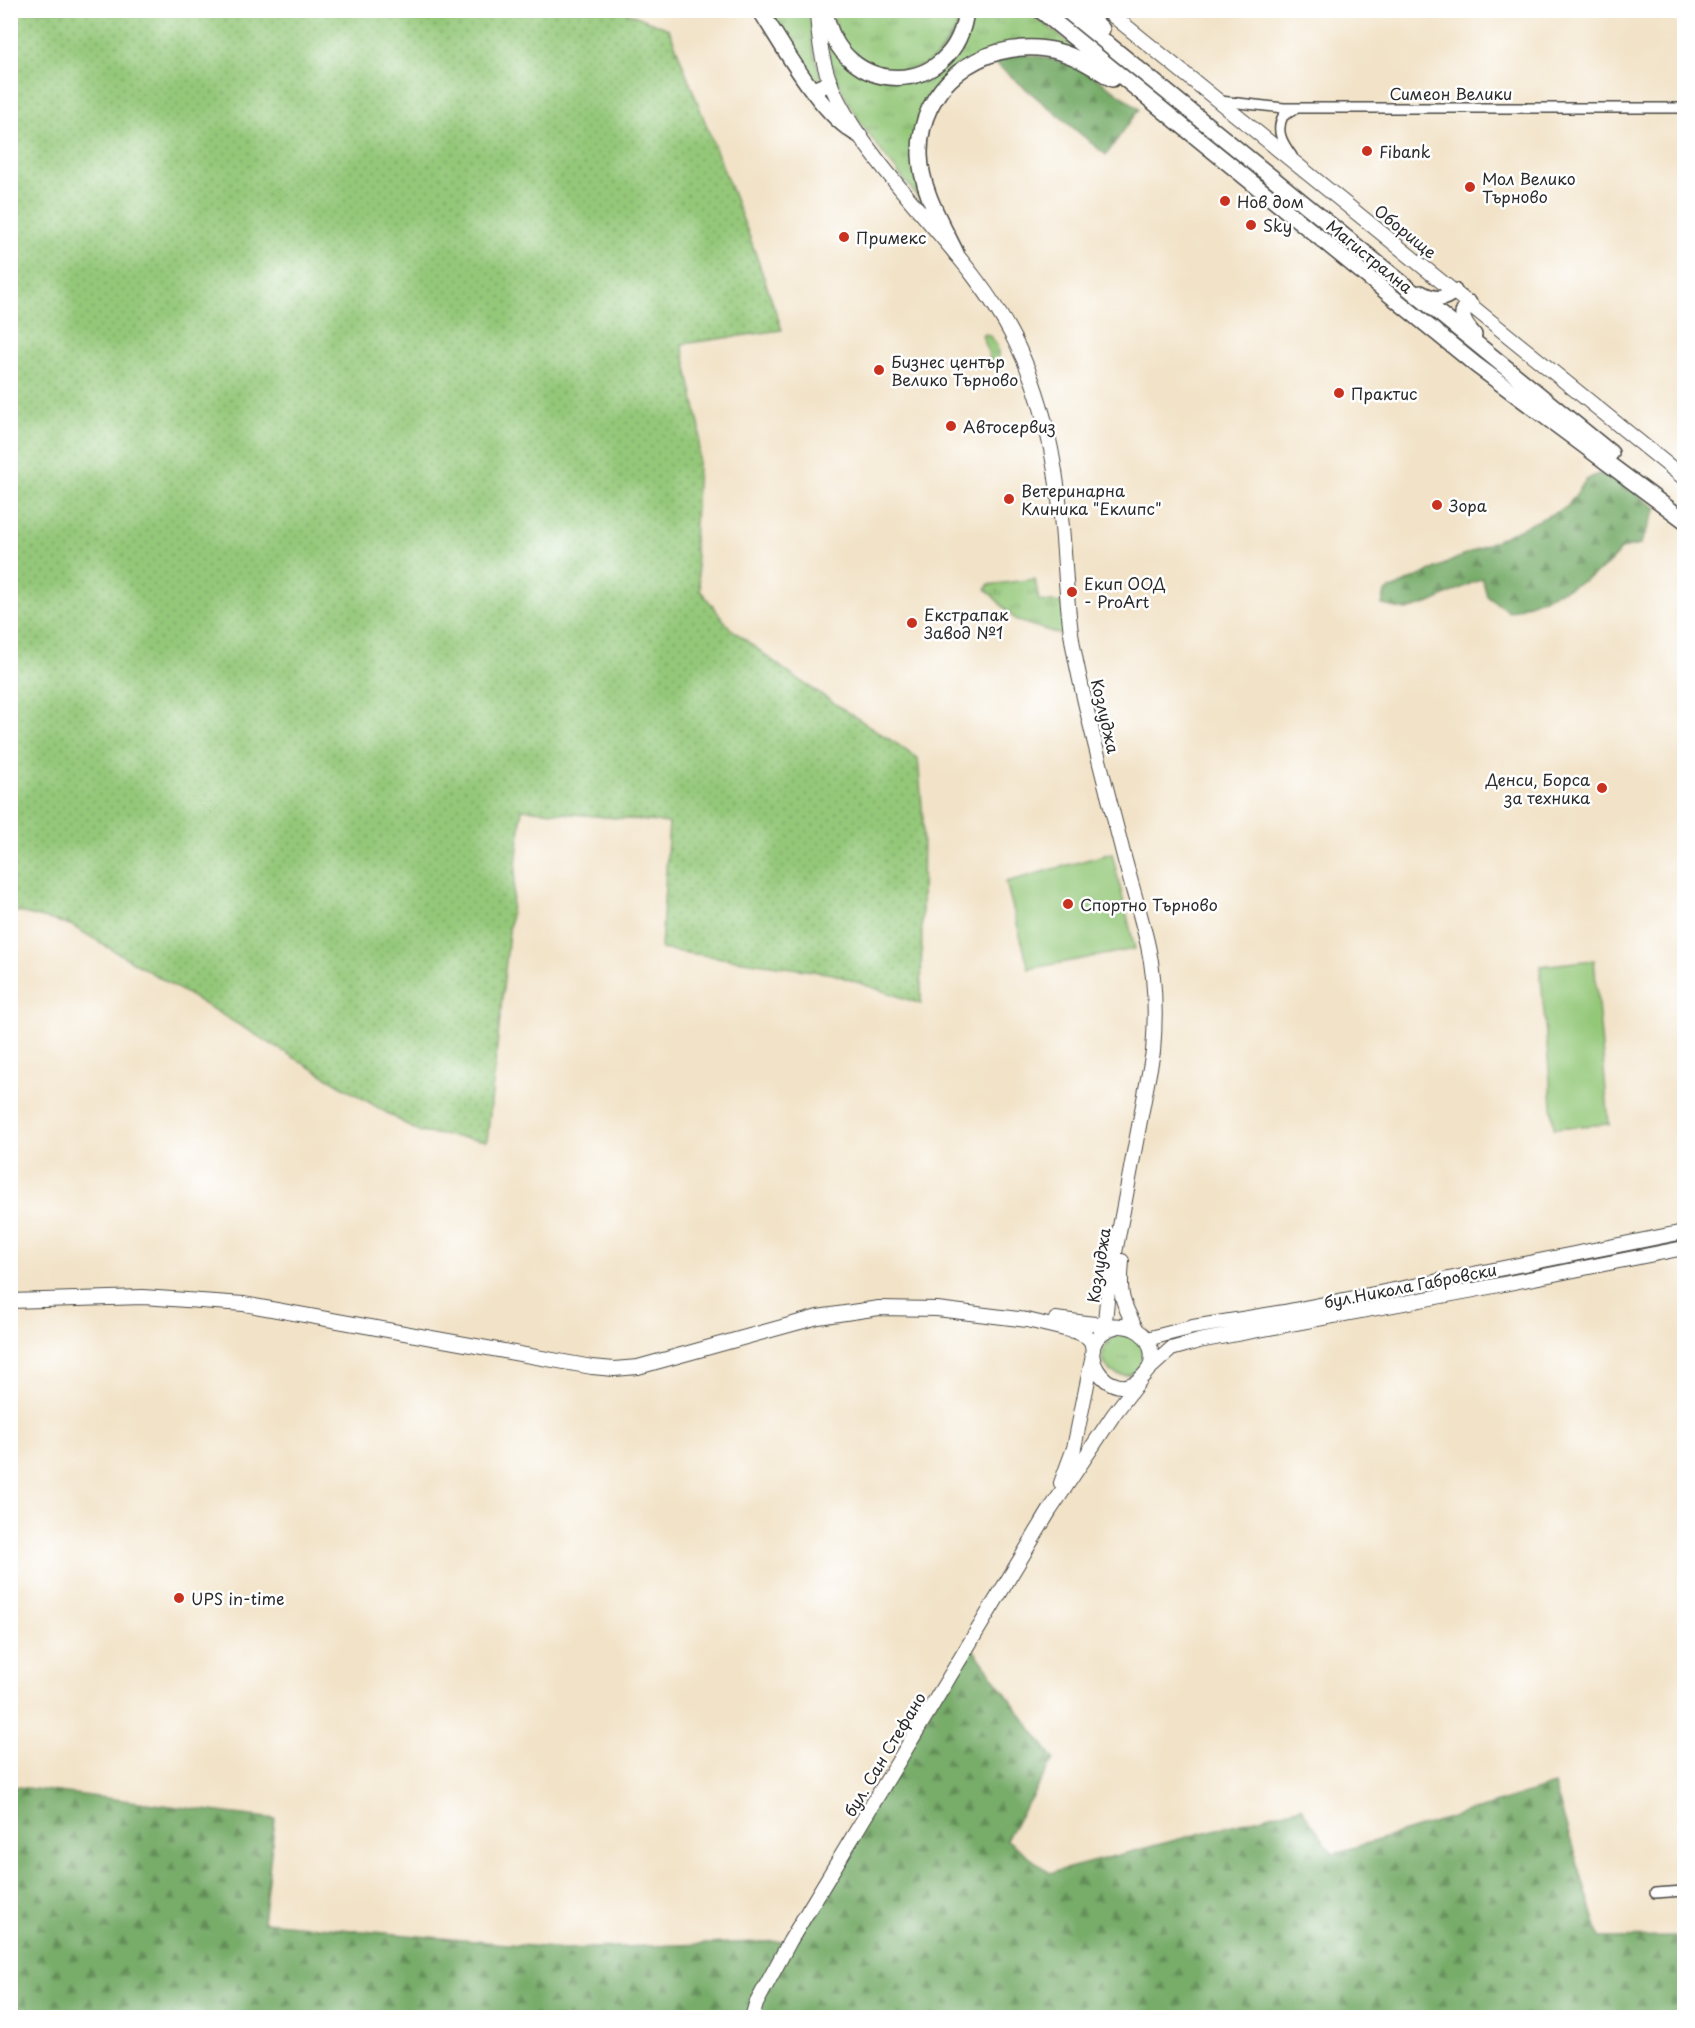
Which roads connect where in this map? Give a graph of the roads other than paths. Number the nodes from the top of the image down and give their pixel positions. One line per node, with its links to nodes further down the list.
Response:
1 (760, 10): 10 (main road)
2 (817, 10): 9 (street, Козлуджа)
3 (825, 10): 4 (main road)
4 (966, 10)
5 (1040, 10): 14 (main road, Магистрална)
6 (1066, 10): 14 (main road)
7 (1083, 10): 14 (main road)
8 (1106, 10): 11 (street, Оборище)
9 (830, 83): 10 (main road); 15 (street, Козлуджа)
10 (813, 90): 15 (main road)
11 (1218, 101): 12 (street, Симеон Велики); 16 (street, Оборище)
12 (1300, 108): 13 (street, Симеон Велики); 16 (street)
13 (1684, 108)
14 (1202, 133): 17 (main road); 18 (main road); 24 (main road, Магистрална)
15 (859, 135): 17 (street, Козлуджа)
16 (1298, 165): 19 (street, Оборище)
17 (956, 253): 25 (street, Козлуджа)
18 (1402, 282): 19 (main road); 21 (main road)
19 (1454, 291): 20 (street, Оборище)
20 (1468, 303): 21 (main road); 22 (street, Оборище)
21 (1514, 376): 23 (main road)
22 (1684, 478)
23 (1684, 514)
24 (1684, 520)
25 (1126, 1204): 30 (street, Козлуджа); 31 (street, Козлуджа)
26 (1684, 1232): 31 (street, бул.Никола Габровски)
27 (1684, 1248): 33 (street, бул.Никола Габровски)
28 (10, 1301): 29 (street)
29 (1028, 1320): 30 (street); 32 (street)
30 (1109, 1328): 31 (street); 32 (street)
31 (1142, 1335): 33 (street)
32 (1093, 1354): 34 (street); 35 (street, бул. Сан Стефано)
33 (1149, 1369): 34 (street)
34 (1140, 1380): 35 (street, бул. Сан Стефано)
35 (1050, 1510): 38 (street, бул. Сан Стефано)
36 (1684, 1891): 37 (street)
37 (1655, 1893)
38 (752, 2018)

